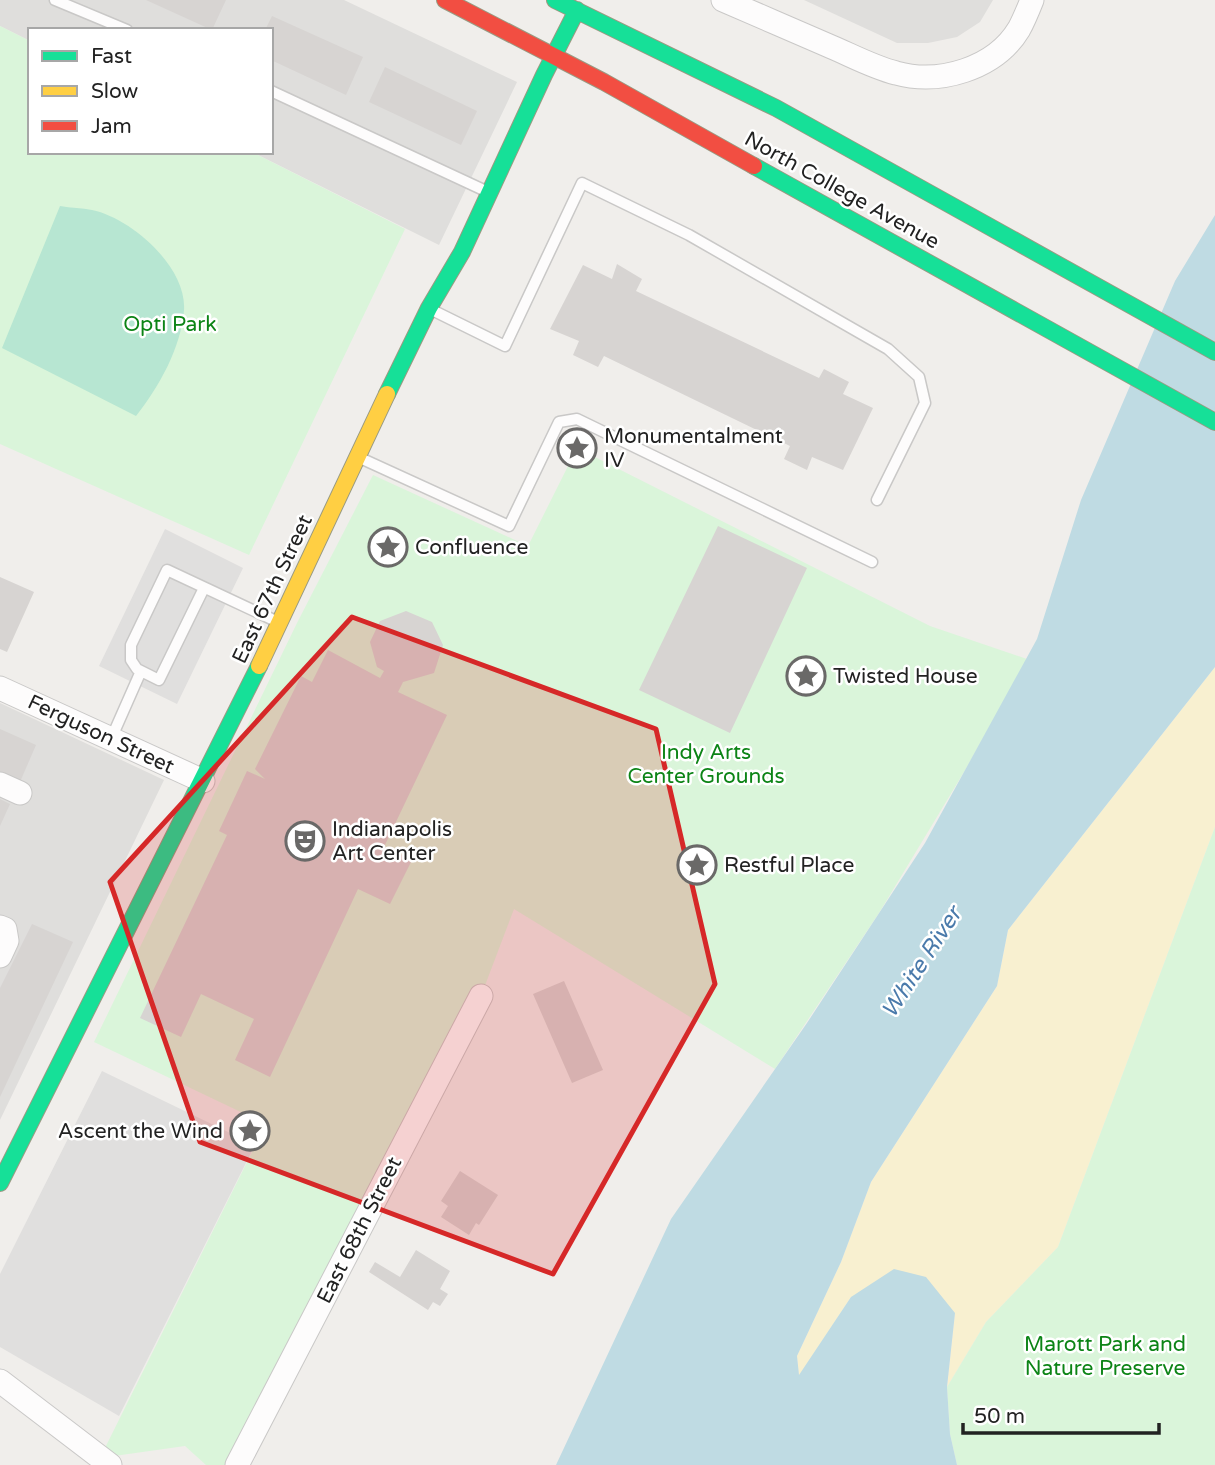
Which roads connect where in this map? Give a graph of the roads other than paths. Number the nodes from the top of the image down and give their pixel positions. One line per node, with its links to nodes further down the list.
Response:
1 (55, 0): 7 (lane)
2 (445, 0): 8 (main road, North College Avenue)
3 (555, 0): 6 (main road, North College Avenue)
4 (723, 0): 5 (street)
5 (1032, 0)
6 (577, 10): 8 (main road, East 67th Street); 12 (main road, North College Avenue)
7 (122, 28)
8 (554, 56): 10 (main road, East 67th Street); 13 (main road, North College Avenue)
9 (273, 92): 10 (lane)
10 (490, 192): 11 (main road, East 67th Street)
11 (429, 308): 14 (main road, East 67th Street); 15 (lane)
12 (1215, 352)
13 (1215, 422)
14 (356, 456): 16 (lane); 18 (main road, East 67th Street)
15 (877, 500)
16 (872, 562)
17 (204, 588): 18 (lane); 19 (lane); 19 (lane)
18 (280, 623): 22 (main road, East 67th Street)
19 (141, 671): 21 (lane)
20 (0, 688): 21 (street, Ferguson Street)
21 (111, 738): 22 (street, Ferguson Street)
22 (203, 781): 26 (main road, East 67th Street)
23 (3, 928): 24 (street)
24 (0, 956)
25 (481, 996): 29 (street, East 68th Street)
26 (0, 1184)
27 (0, 1381): 28 (street)
28 (110, 1465)
29 (237, 1465)

